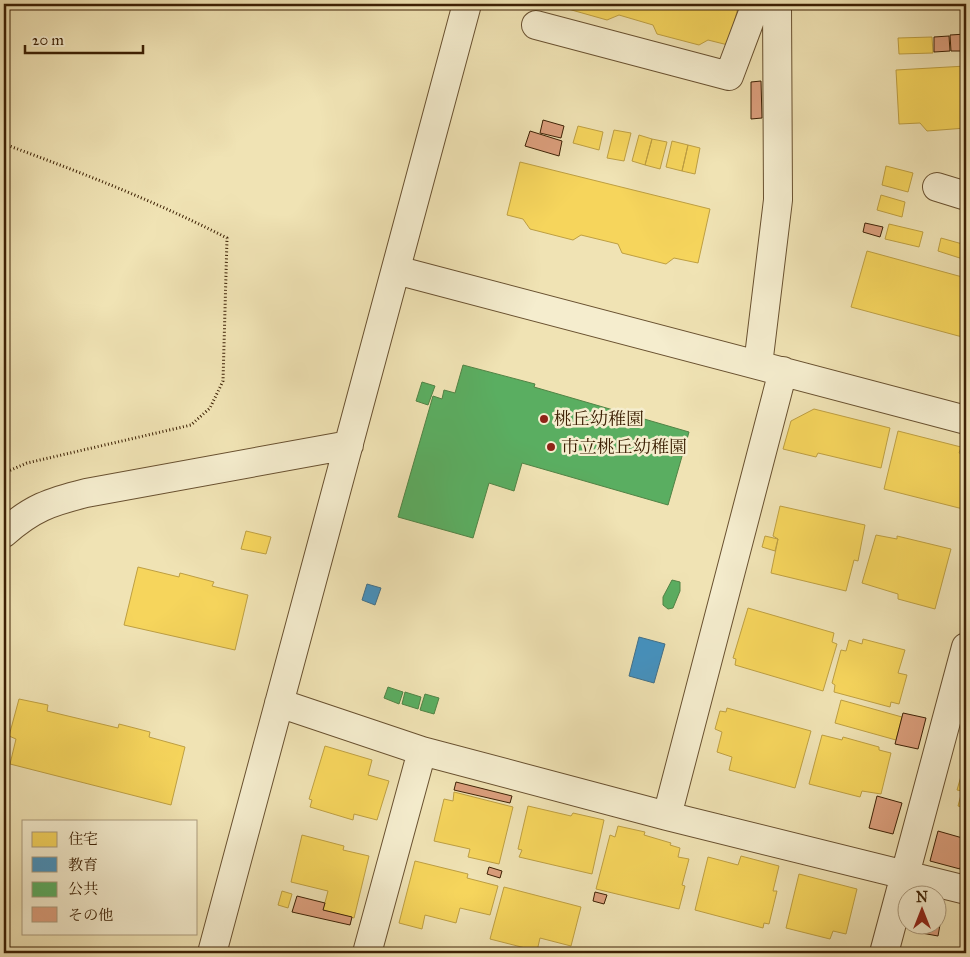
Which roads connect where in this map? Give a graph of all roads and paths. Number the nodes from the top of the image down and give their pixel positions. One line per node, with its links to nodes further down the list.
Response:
1 (467, 4): 8 (street)
2 (756, 4): 4 (street)
3 (777, 4): 9 (street)
4 (536, 24)
5 (4, 144): 12 (path)
6 (936, 188): 7 (street)
7 (966, 196)
8 (396, 270): 9 (street); 11 (street)
9 (771, 368): 10 (street); 17 (street)
10 (966, 420)
11 (349, 445): 13 (street); 15 (street)
12 (4, 473)
13 (4, 533)
14 (966, 646): 18 (street)
15 (279, 703): 16 (street); 20 (street)
16 (422, 751): 17 (street); 21 (street)
17 (667, 816): 18 (street)
18 (905, 876): 19 (street); 22 (street)
19 (966, 890)
20 (212, 953)
21 (366, 953)
22 (884, 953)

